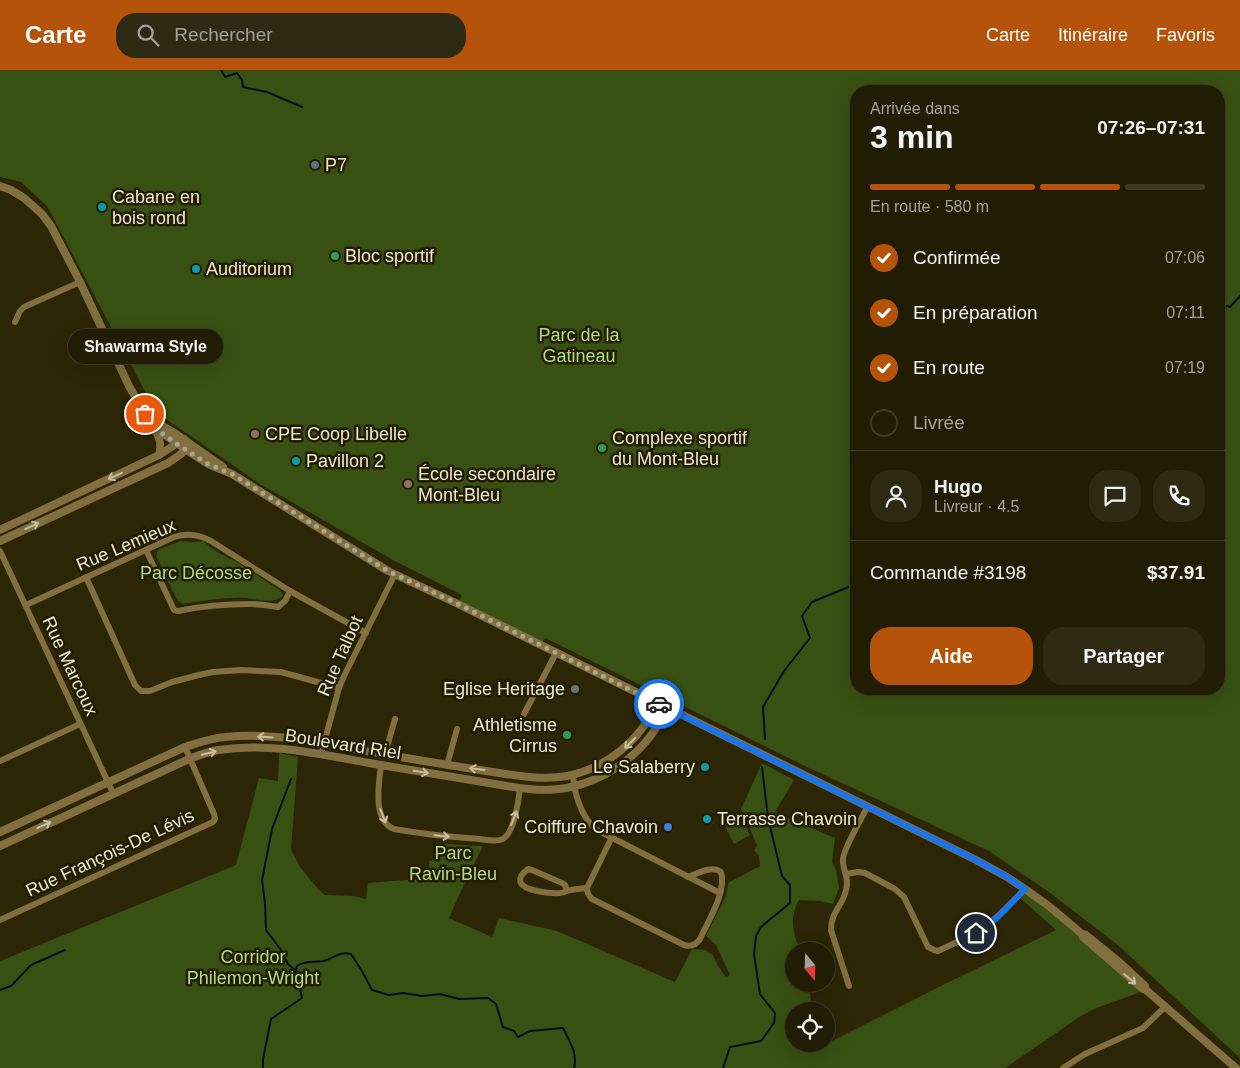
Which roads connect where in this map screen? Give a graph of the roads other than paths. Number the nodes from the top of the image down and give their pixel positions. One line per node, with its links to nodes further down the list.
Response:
1 (0, 186): 2 (street)
2 (80, 282): 3 (street); 4 (street)
3 (16, 322)
4 (140, 405): 5 (street); 6 (street)
5 (152, 426): 6 (street); 7 (street)
6 (184, 444): 7 (street); 9 (street, one-way to 6); 12 (street)
7 (159, 455): 8 (street, one-way to 8)
8 (0, 530)
9 (0, 541)
10 (146, 550): 13 (street, Rue Lemieux); 14 (street, Rue Lemieux); 14 (street)
11 (0, 551): 15 (street, Rue Marcoux)
12 (395, 574): 16 (street, Rue Talbot); 17 (street)
13 (86, 577): 15 (street, Rue Lemieux); 18 (street)
14 (290, 591): 16 (street, Rue Lemieux)
15 (26, 605): 23 (street, Rue Marcoux)
16 (366, 633): 18 (street, Rue Talbot)
17 (556, 653): 19 (street); 21 (street)
18 (339, 688): 25 (street, Rue Talbot)
19 (657, 703): 20 (street); 33 (street, Boulevard Riel, one-way to 33)
20 (667, 708): 35 (street, Boulevard Riel); 38 (street)
21 (524, 714)
22 (395, 719): 28 (street)
23 (80, 724): 30 (street); 34 (street, Rue Marcoux)
24 (457, 729): 32 (street)
25 (324, 744): 26 (street, Boulevard Riel, one-way to 26); 27 (street, Rue Talbot); 28 (street, Boulevard Riel)
26 (184, 747): 29 (street, Rue François-De Lévis); 34 (street, Boulevard Riel)
27 (321, 754): 29 (street, Boulevard Riel, one-way to 27); 31 (street, Boulevard Riel)
28 (385, 754): 32 (street, Boulevard Riel)
29 (189, 759): 37 (street, Boulevard Riel); 48 (street, Rue François-De Lévis)
30 (0, 761)
31 (381, 765): 36 (street, Boulevard Riel, one-way to 36); 36 (street, one-way to 36)
32 (447, 765): 33 (street, Boulevard Riel, one-way to 32)
33 (573, 775): 35 (street)
34 (108, 782): 37 (street, Rue Marcoux); 39 (street, Boulevard Riel)
35 (573, 787): 36 (street, Boulevard Riel); 40 (street)
36 (520, 788)
37 (113, 793): 41 (street, Boulevard Riel, one-way to 37)
38 (868, 806): 42 (street); 45 (street)
39 (0, 832)
40 (612, 837): 43 (street); 44 (street)
41 (0, 846)
42 (846, 874): 45 (street); 49 (street)
43 (688, 876): 47 (street); 47 (street)
44 (586, 888): 46 (street); 47 (street)
45 (1025, 889): 50 (street)
46 (568, 891): 46 (street)
47 (720, 893)
48 (0, 920)
49 (849, 986)
50 (1166, 1006): 51 (street); 52 (street)
51 (1063, 1068)
52 (1236, 1068)

